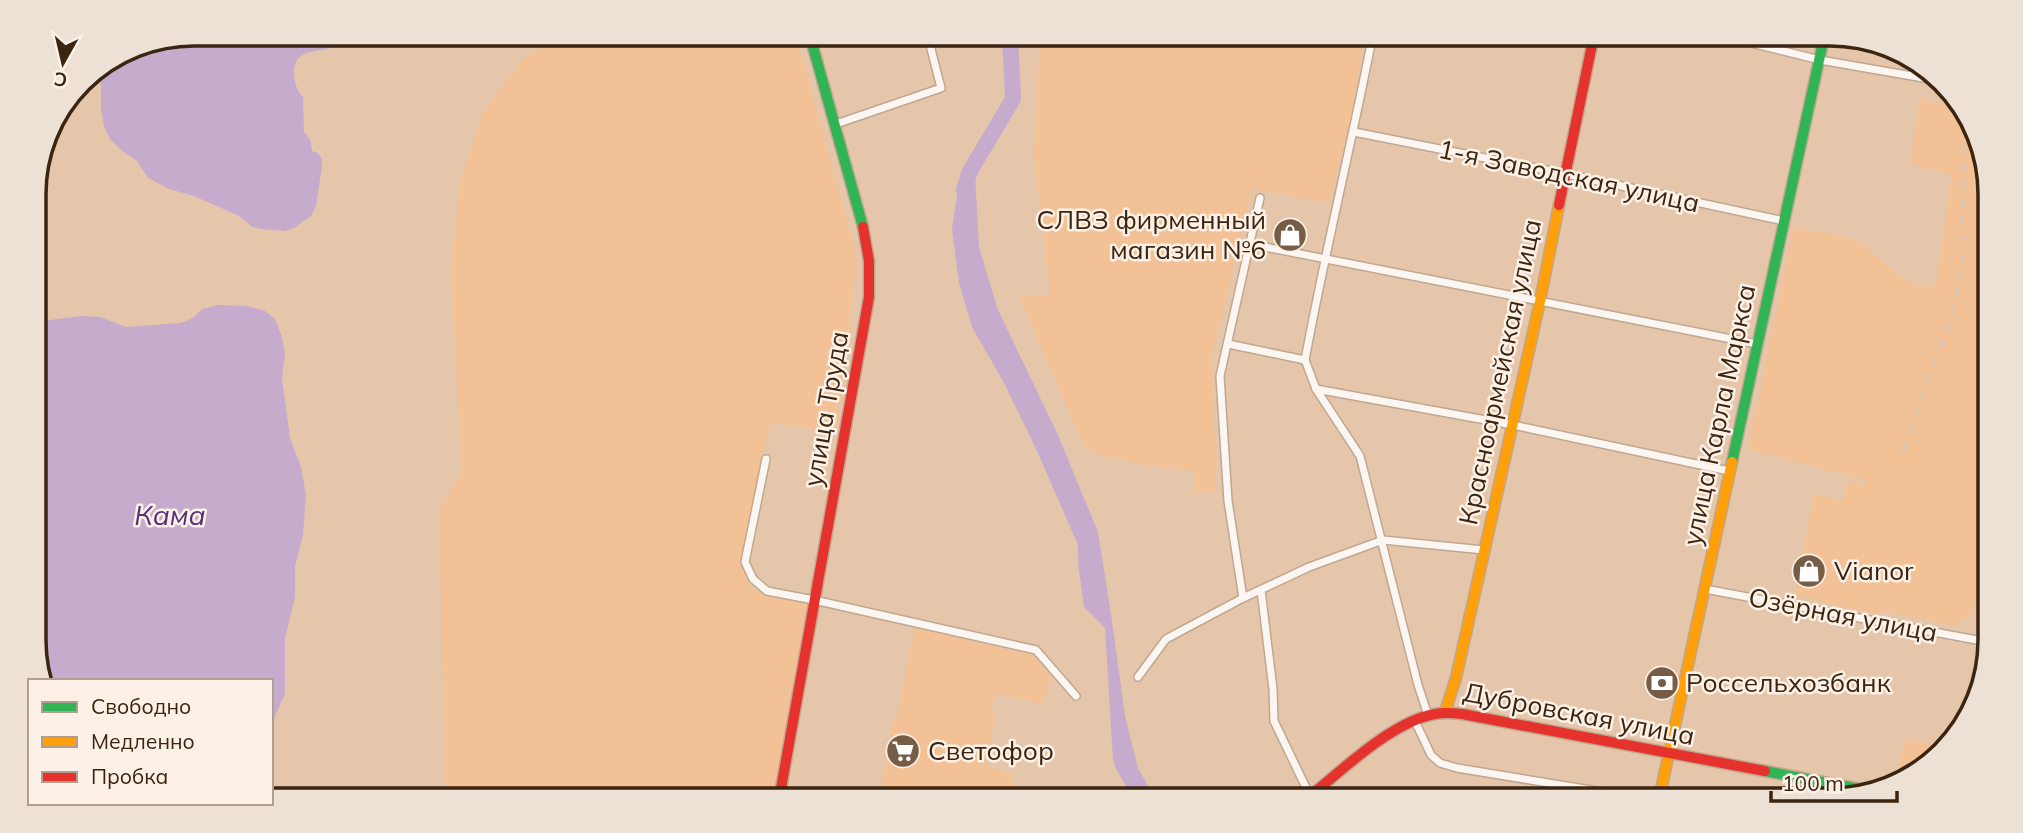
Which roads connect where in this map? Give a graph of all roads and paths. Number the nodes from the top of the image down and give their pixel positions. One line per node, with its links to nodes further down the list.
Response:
1 (813, 46): 9 (street, улица Труда)
2 (930, 46): 9 (street)
3 (1371, 46): 10 (street)
4 (1592, 46): 11 (street, Красноармейская улица)
5 (1763, 46): 7 (street)
6 (1822, 46): 7 (street, улица Карла Маркса)
7 (1820, 60): 8 (street); 13 (street, улица Карла Маркса)
8 (1921, 78)
9 (836, 124): 29 (street, улица Труда)
10 (1354, 132): 11 (street, 1-я Заводская улица); 15 (street)
11 (1566, 174): 13 (street, 1-я Заводская улица); 16 (street, Красноармейская улица)
12 (1259, 198): 14 (street)
13 (1784, 221): 18 (street, улица Карла Маркса)
14 (1250, 244): 15 (street); 17 (street)
15 (1324, 259): 16 (street); 19 (street)
16 (1540, 301): 18 (street); 21 (street, Красноармейская улица)
17 (1228, 344): 19 (street); 28 (street)
18 (1757, 344): 23 (street, улица Карла Маркса)
19 (1305, 360): 20 (street)
20 (1317, 389): 21 (street); 24 (street)
21 (1513, 425): 23 (street); 25 (street, Красноармейская улица)
22 (766, 459): 29 (street)
23 (1729, 471): 26 (street, улица Карла Маркса)
24 (1383, 540): 25 (street); 27 (street); 34 (street)
25 (1484, 550): 33 (street, Красноармейская улица)
26 (1705, 589): 30 (street, Озёрная улица); 36 (street, улица Карла Маркса)
27 (1261, 590): 28 (street); 38 (street)
28 (1242, 598): 31 (street)
29 (814, 600): 32 (street); 42 (street, улица Труда)
30 (1978, 640)
31 (1138, 677)
32 (1076, 696)
33 (1446, 712): 34 (street, Дубровская улица); 36 (street, Дубровская улица)
34 (1428, 715): 35 (street, Дубровская улица)
35 (1415, 721): 39 (street, Дубровская улица); 40 (street)
36 (1669, 754): 37 (street, Дубровская улица); 41 (street, улица Карла Маркса)
37 (1845, 786)
38 (1305, 787)
39 (1320, 787)
40 (1570, 787)
41 (1662, 787)
42 (785, 788)

